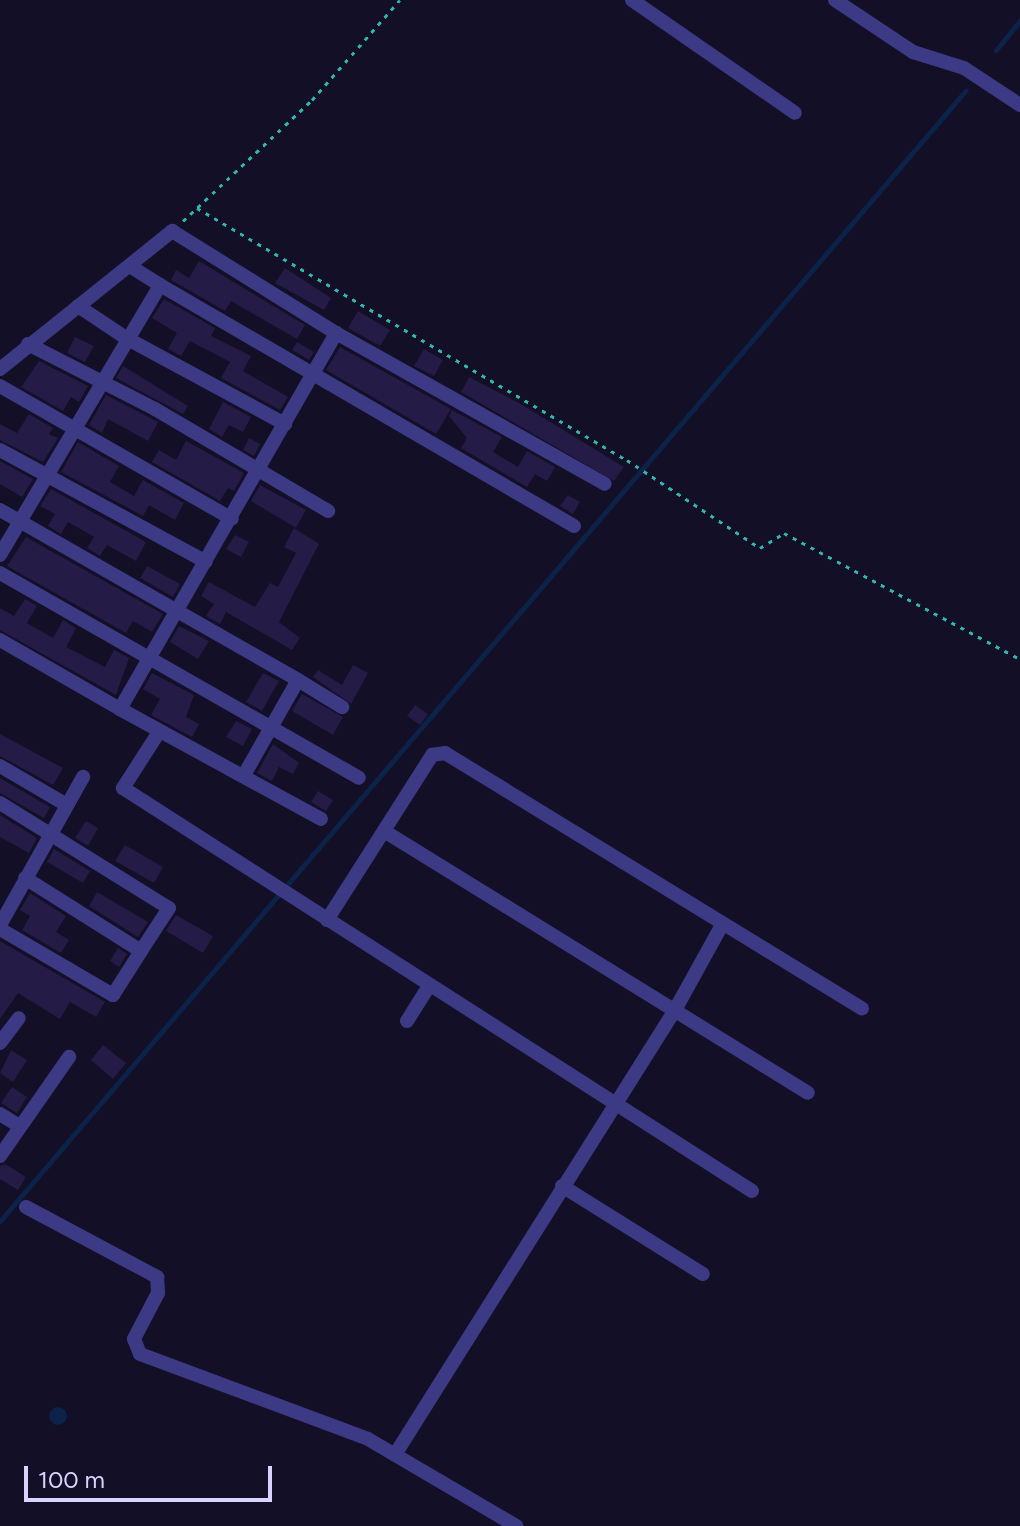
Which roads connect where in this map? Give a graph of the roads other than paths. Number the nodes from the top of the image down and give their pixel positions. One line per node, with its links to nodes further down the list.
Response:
1 (632, 0): 4 (street)
2 (835, 0): 3 (street)
3 (1020, 105)
4 (795, 113)
5 (130, 266): 6 (street); 7 (street); 8 (street)
6 (160, 285): 9 (street); 12 (street)
7 (78, 306): 9 (street); 10 (street)
8 (336, 333): 12 (street); 20 (street)
9 (126, 338): 13 (street); 15 (street)
10 (28, 344): 11 (street); 13 (street)
11 (0, 369)
12 (314, 375): 15 (street); 25 (street)
13 (99, 381): 16 (street); 18 (street)
14 (0, 386): 16 (street)
15 (285, 424): 18 (street)
16 (72, 428): 19 (street); 23 (street)
17 (0, 450): 19 (street)
18 (260, 471): 22 (street); 23 (street)
19 (45, 476): 24 (street); 27 (street)
20 (605, 484)
21 (0, 510): 24 (street)
22 (328, 511)
23 (232, 519): 27 (street)
24 (20, 521): 26 (street); 29 (street)
25 (574, 526)
26 (0, 555)
27 (206, 562): 29 (street)
28 (0, 573): 31 (street)
29 (179, 610): 31 (street); 32 (street)
30 (0, 640): 34 (street)
31 (151, 658): 34 (street); 35 (street)
32 (298, 680): 33 (street); 35 (street)
33 (342, 707)
34 (120, 709): 36 (street)
35 (270, 727): 38 (street); 40 (street)
36 (159, 732): 38 (street); 47 (street)
37 (0, 766): 42 (street)
38 (244, 775): 43 (street)
39 (83, 777): 42 (street)
40 (359, 778)
41 (0, 803): 45 (street)
42 (65, 804): 45 (street)
43 (321, 819)
44 (384, 831): 47 (street); 48 (street); 53 (street)
45 (50, 832): 46 (street); 50 (street)
46 (25, 878): 49 (street); 50 (street)
47 (327, 920): 51 (street)
48 (722, 925): 52 (street); 53 (street)
49 (0, 927): 50 (street)
50 (141, 951)
51 (429, 986): 55 (street); 59 (street)
52 (862, 1009)
53 (675, 1010): 58 (street); 59 (street)
54 (19, 1018): 56 (street)
55 (407, 1021)
56 (0, 1043)
57 (69, 1057): 61 (street)
58 (808, 1093)
59 (613, 1103): 63 (street); 64 (street)
60 (0, 1114): 61 (street)
61 (19, 1126): 62 (street)
62 (0, 1156)
63 (562, 1186): 66 (street); 67 (street)
64 (752, 1191)
65 (26, 1207): 67 (street)
66 (703, 1274)
67 (396, 1453): 68 (street)
68 (516, 1526)

